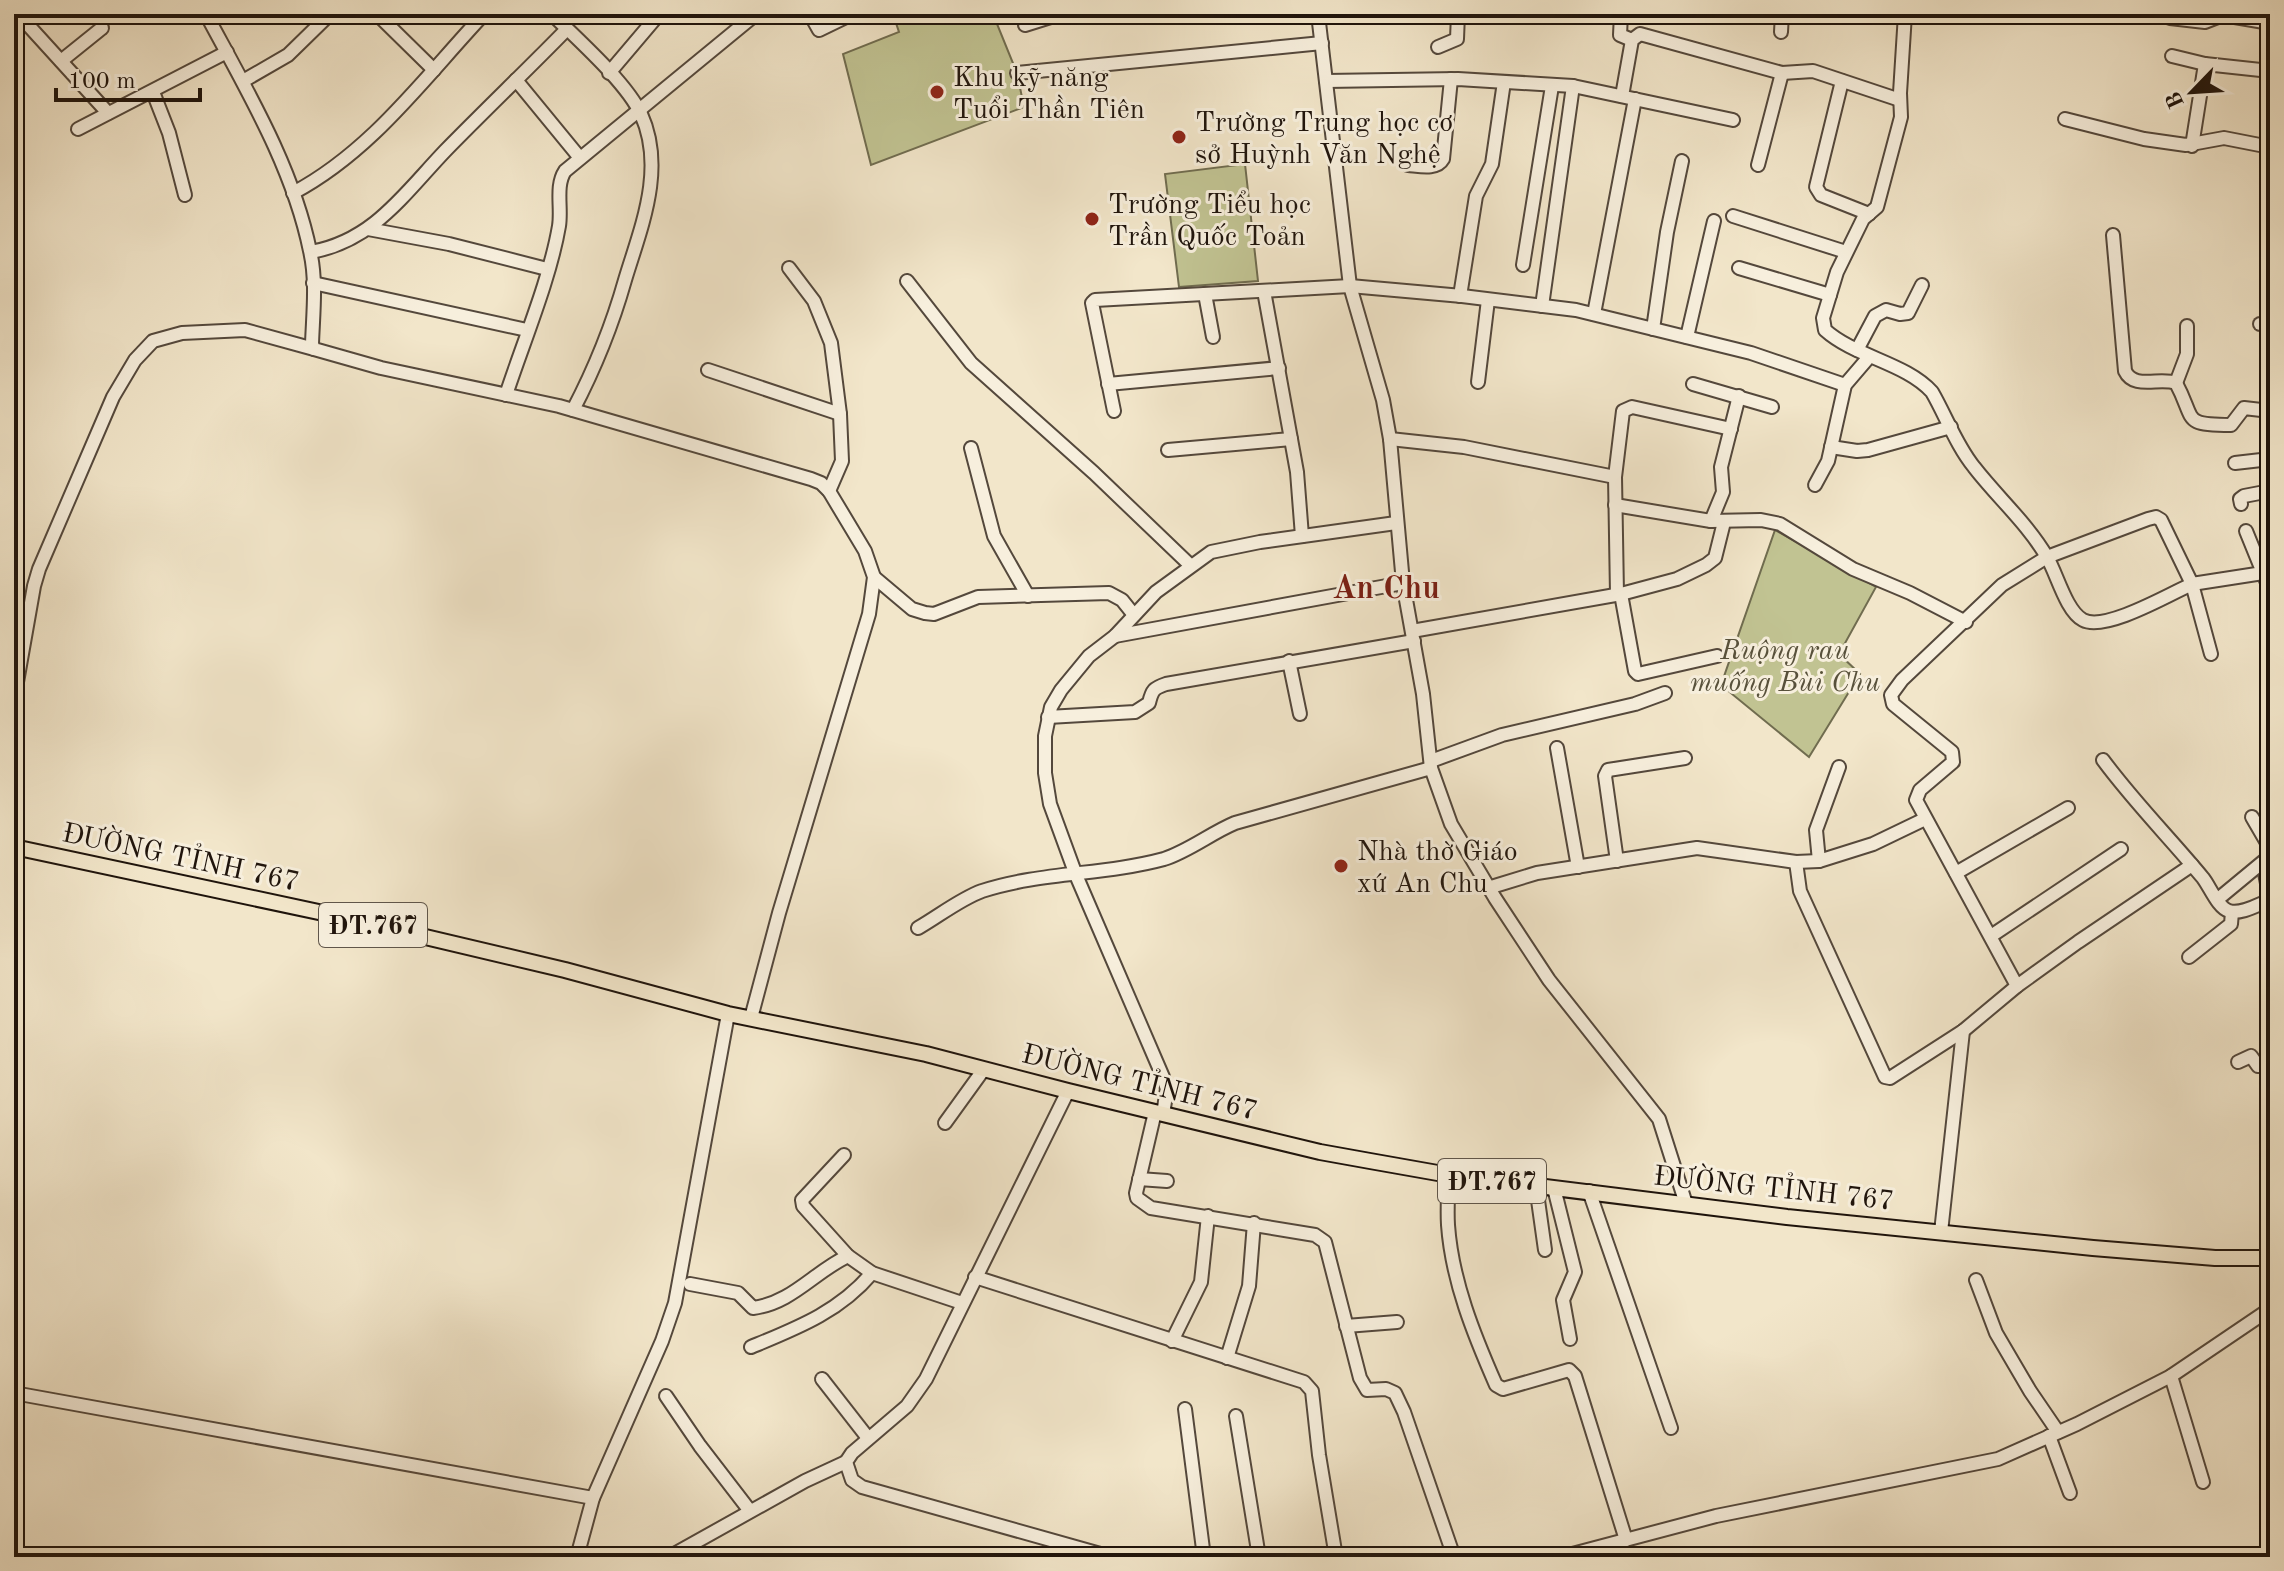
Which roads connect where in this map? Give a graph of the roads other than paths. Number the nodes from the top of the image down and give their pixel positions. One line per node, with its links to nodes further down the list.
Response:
1 (18, 14): 29 (street)
2 (206, 14): 27 (street)
3 (330, 14): 38 (street)
4 (377, 14): 31 (street)
5 (484, 14): 31 (street)
6 (552, 14): 22 (street)
7 (659, 14): 33 (street)
8 (756, 14): 18 (street)
9 (810, 14): 10 (street)
10 (852, 14)
11 (1060, 14): 20 (street)
12 (1318, 14): 25 (street)
13 (1458, 14): 26 (street)
14 (1621, 14): 24 (street)
15 (1782, 14): 23 (street)
16 (1905, 14): 46 (street)
17 (2170, 18): 19 (street)
18 (742, 19): 47 (street)
19 (2270, 23)
20 (1025, 25)
21 (102, 28): 29 (street)
22 (567, 29): 33 (street); 37 (street)
23 (1781, 32)
24 (1632, 40): 35 (street); 45 (street)
25 (1322, 43): 34 (street); 39 (street)
26 (1438, 47)
27 (227, 52): 38 (street); 44 (street)
28 (2172, 56): 30 (street)
29 (61, 61): 48 (street)
30 (2205, 64): 32 (street); 52 (street)
31 (434, 70): 58 (street)
32 (2270, 71)
33 (609, 73): 47 (street)
34 (1017, 73)
35 (1782, 73): 40 (street); 57 (street)
36 (1451, 79): 39 (street); 41 (street); 56 (street)
37 (516, 80): 54 (street); 63 (street)
38 (243, 81): 58 (street)
39 (1326, 81): 74 (street)
40 (1842, 81): 46 (street); 60 (street)
41 (1504, 82): 42 (street); 78 (street)
42 (1552, 86): 43 (street); 67 (street)
43 (1573, 86): 45 (street); 80 (street)
44 (153, 92): 48 (street); 59 (street)
45 (1628, 98): 50 (street); 81 (street)
46 (1900, 100): 60 (street)
47 (639, 109): 54 (street); 100 (street)
48 (108, 113): 51 (street)
49 (2065, 119): 52 (street)
50 (1733, 120)
51 (78, 129)
52 (2192, 146): 53 (street)
53 (2270, 147)
54 (580, 158): 70 (street)
55 (1682, 161): 83 (street)
56 (1408, 165)
57 (1758, 165)
58 (293, 193): 65 (street)
59 (185, 195)
60 (1869, 214): 66 (street)
61 (1733, 216): 66 (street)
62 (1714, 221): 86 (street)
63 (368, 229): 65 (street); 70 (street)
64 (2113, 235): 93 (street)
65 (311, 252): 72 (street)
66 (1846, 252): 77 (street)
67 (1523, 265)
68 (789, 268): 103 (street)
69 (1739, 268): 77 (street)
70 (547, 269): 84 (street)
71 (907, 281): 124 (street)
72 (313, 283): 84 (street); 87 (street)
73 (1922, 285): 88 (street)
74 (1350, 286): 75 (street); 78 (street); 107 (street)
75 (1264, 291): 76 (street); 90 (street)
76 (1205, 294): 85 (street); 94 (street)
77 (1830, 295): 88 (street)
78 (1460, 296): 79 (street)
79 (1488, 300): 80 (street); 92 (street)
80 (1542, 306): 81 (street)
81 (1594, 314): 83 (street)
82 (2187, 326): 93 (street)
83 (1653, 329): 86 (street)
84 (527, 330): 97 (street)
85 (1213, 337)
86 (1687, 337): 96 (street)
87 (314, 349): 97 (street); 140 (street)
88 (1857, 350): 89 (street)
89 (1869, 357): 96 (street); 104 (street)
90 (1279, 368): 94 (street); 106 (street)
91 (708, 370): 103 (street)
92 (1478, 382)
93 (2176, 383): 102 (street)
94 (1108, 384): 101 (street)
95 (1693, 384): 98 (street)
96 (1845, 385): 108 (street)
97 (506, 395): 100 (street)
98 (1739, 396): 99 (street); 105 (street)
99 (1772, 407)
100 (573, 410): 115 (street)
101 (1114, 411)
102 (2270, 411)
103 (840, 414): 115 (street)
104 (1951, 427): 108 (street); 123 (street)
105 (1731, 429): 113 (street); 119 (street)
106 (1291, 439): 110 (street); 122 (street)
107 (1390, 439): 113 (street); 120 (street)
108 (1831, 447): 114 (street)
109 (971, 448): 131 (street)
110 (1168, 450)
111 (2270, 459): 112 (street)
112 (2235, 463)
113 (1615, 477): 118 (street)
114 (1815, 485)
115 (829, 491): 126 (street)
116 (2270, 491): 117 (street)
117 (2241, 504)
118 (1615, 505): 119 (street); 130 (street)
119 (1717, 521): 130 (street); 133 (street)
120 (1396, 523): 122 (street); 127 (street)
121 (2246, 531): 125 (street)
122 (1302, 536): 124 (street)
123 (2047, 557): 128 (street); 128 (street); 133 (street)
124 (1190, 565): 132 (street)
125 (2263, 573): 128 (street); 129 (street)
126 (874, 577): 131 (street); 171 (street)
127 (1403, 583): 134 (street); 135 (street)
128 (2192, 584): 136 (street)
129 (2270, 590)
130 (1619, 594): 135 (street); 137 (street)
131 (1028, 596): 132 (street)
132 (1134, 615): 134 (street)
133 (1966, 622): 150 (street)
134 (1115, 636): 142 (street)
135 (1413, 636): 138 (street); 146 (street)
136 (2211, 654)
137 (1717, 656)
138 (1289, 661): 141 (street); 142 (street)
139 (1665, 693): 146 (street)
140 (14, 699)
141 (1300, 714)
142 (1048, 717): 161 (street)
143 (1557, 748): 159 (street)
144 (1685, 758): 155 (street)
145 (2103, 760): 158 (street)
146 (1431, 764): 161 (street); 162 (street)
147 (1839, 767): 156 (street)
148 (2068, 808): 160 (street)
149 (2252, 817): 152 (street)
150 (1925, 819): 156 (street); 160 (street)
151 (14, 847): 170 (main road, ĐƯỜNG TỈNH 767 / ĐT.767)
152 (2270, 848)
153 (2121, 849): 167 (street)
154 (2268, 858): 163 (street); 164 (street)
155 (1617, 861): 157 (street); 159 (street)
156 (1819, 861): 157 (street)
157 (1796, 862): 172 (street)
158 (2192, 865): 163 (street); 169 (street)
159 (1578, 867): 162 (street)
160 (1956, 873): 167 (street)
161 (1076, 875): 166 (street); 177 (street)
162 (1488, 888): 186 (street)
163 (2218, 899): 165 (street)
164 (2270, 900): 165 (street)
165 (2232, 912): 168 (street)
166 (918, 928)
167 (1991, 936): 169 (street)
168 (2189, 957)
169 (2017, 986): 172 (street)
170 (728, 1014): 171 (main road, ĐƯỜNG TỈNH 767 / ĐT.767); 217 (street)
171 (751, 1018): 175 (main road, ĐƯỜNG TỈNH 767 / ĐT.767)
172 (1963, 1031): 189 (street)
173 (2238, 1062): 174 (street)
174 (2270, 1063)
175 (984, 1069): 176 (main road, ĐƯỜNG TỈNH 767 / ĐT.767); 178 (street)
176 (1068, 1091): 177 (main road, ĐƯỜNG TỈNH 767 / ĐT.767); 194 (street)
177 (1159, 1113): 180 (main road, ĐƯỜNG TỈNH 767 / ĐT.767); 181 (street)
178 (945, 1123)
179 (844, 1155): 191 (street)
180 (1449, 1175): 183 (main road, ĐƯỜNG TỈNH 767 / ĐT.767); 219 (street)
181 (1139, 1179): 182 (street); 187 (street)
182 (1167, 1181)
183 (1536, 1186): 184 (main road, ĐƯỜNG TỈNH 767 / ĐT.767); 190 (street)
184 (1554, 1188): 185 (main road, ĐƯỜNG TỈNH 767 / ĐT.767); 201 (street)
185 (1589, 1191): 186 (main road, ĐƯỜNG TỈNH 767 / ĐT.767); 211 (street)
186 (1686, 1204): 189 (main road, ĐƯỜNG TỈNH 767 / ĐT.767)
187 (1208, 1216): 188 (street); 202 (street)
188 (1254, 1223): 200 (street); 204 (street)
189 (1941, 1232): 192 (main road, ĐƯỜNG TỈNH 767 / ĐT.767)
190 (1545, 1250)
191 (848, 1256): 193 (street); 196 (street)
192 (2270, 1258)
193 (872, 1273): 197 (street); 203 (street)
194 (975, 1277): 197 (street); 202 (street)
195 (1976, 1280): 212 (street)
196 (690, 1284)
197 (962, 1303): 213 (street)
198 (2270, 1309): 205 (street)
199 (1397, 1322): 200 (street)
200 (1346, 1326): 228 (street)
201 (1570, 1339)
202 (1172, 1341): 204 (street)
203 (751, 1347)
204 (1227, 1358): 227 (street)
205 (2171, 1376): 212 (street); 215 (street)
206 (822, 1379): 213 (street)
207 (14, 1393): 217 (street)
208 (666, 1396): 218 (street)
209 (1185, 1409): 225 (street)
210 (1236, 1416): 226 (street)
211 (1671, 1428)
212 (2054, 1434): 216 (street); 219 (street)
213 (868, 1438): 214 (street)
214 (846, 1462): 218 (street); 220 (street)
215 (2203, 1482)
216 (2070, 1493)
217 (593, 1498): 221 (street)
218 (750, 1511): 222 (street)
219 (1626, 1540): 229 (street)
220 (1056, 1542): 223 (street); 224 (street)
221 (577, 1557)
222 (669, 1557)
223 (1057, 1557)
224 (1111, 1557)
225 (1204, 1557)
226 (1259, 1557)
227 (1336, 1557)
228 (1454, 1557)
229 (1561, 1557)

